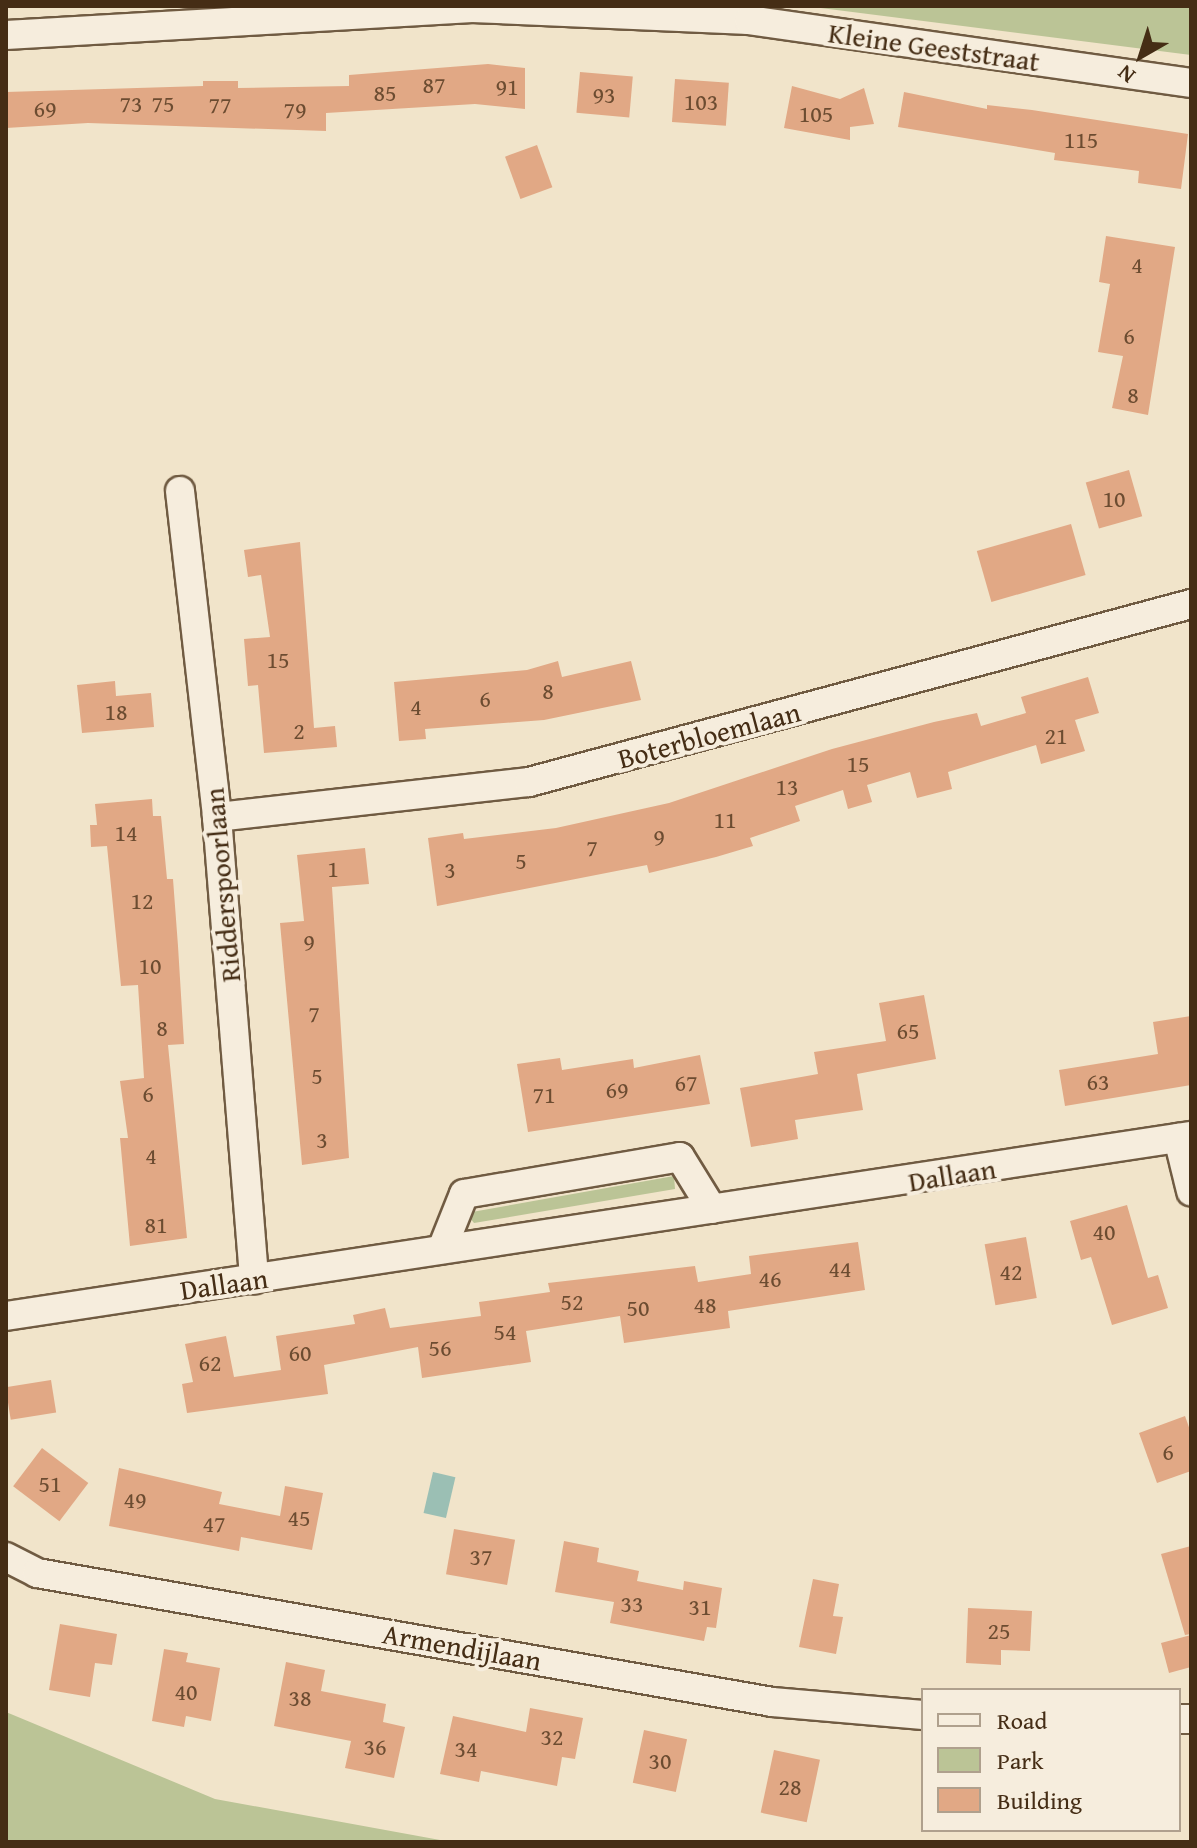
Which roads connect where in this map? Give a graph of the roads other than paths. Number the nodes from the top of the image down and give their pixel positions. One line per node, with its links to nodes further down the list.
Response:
1 (6, 35): 2 (street, Kleine Geeststraat)
2 (1191, 83)
3 (180, 491): 5 (street, Ridderspoorlaan)
4 (1191, 604): 5 (street, Boterbloemlaan)
5 (217, 817): 10 (street, Ridderspoorlaan)
6 (1184, 1137): 7 (street); 8 (street, Dallaan)
7 (1191, 1191)
8 (712, 1209): 9 (street, Dallaan); 9 (street)
9 (442, 1249): 10 (street, Dallaan)
10 (254, 1280): 11 (street, Dallaan)
11 (6, 1316)
12 (6, 1557): 13 (street, Armendijlaan)
13 (921, 1715)

